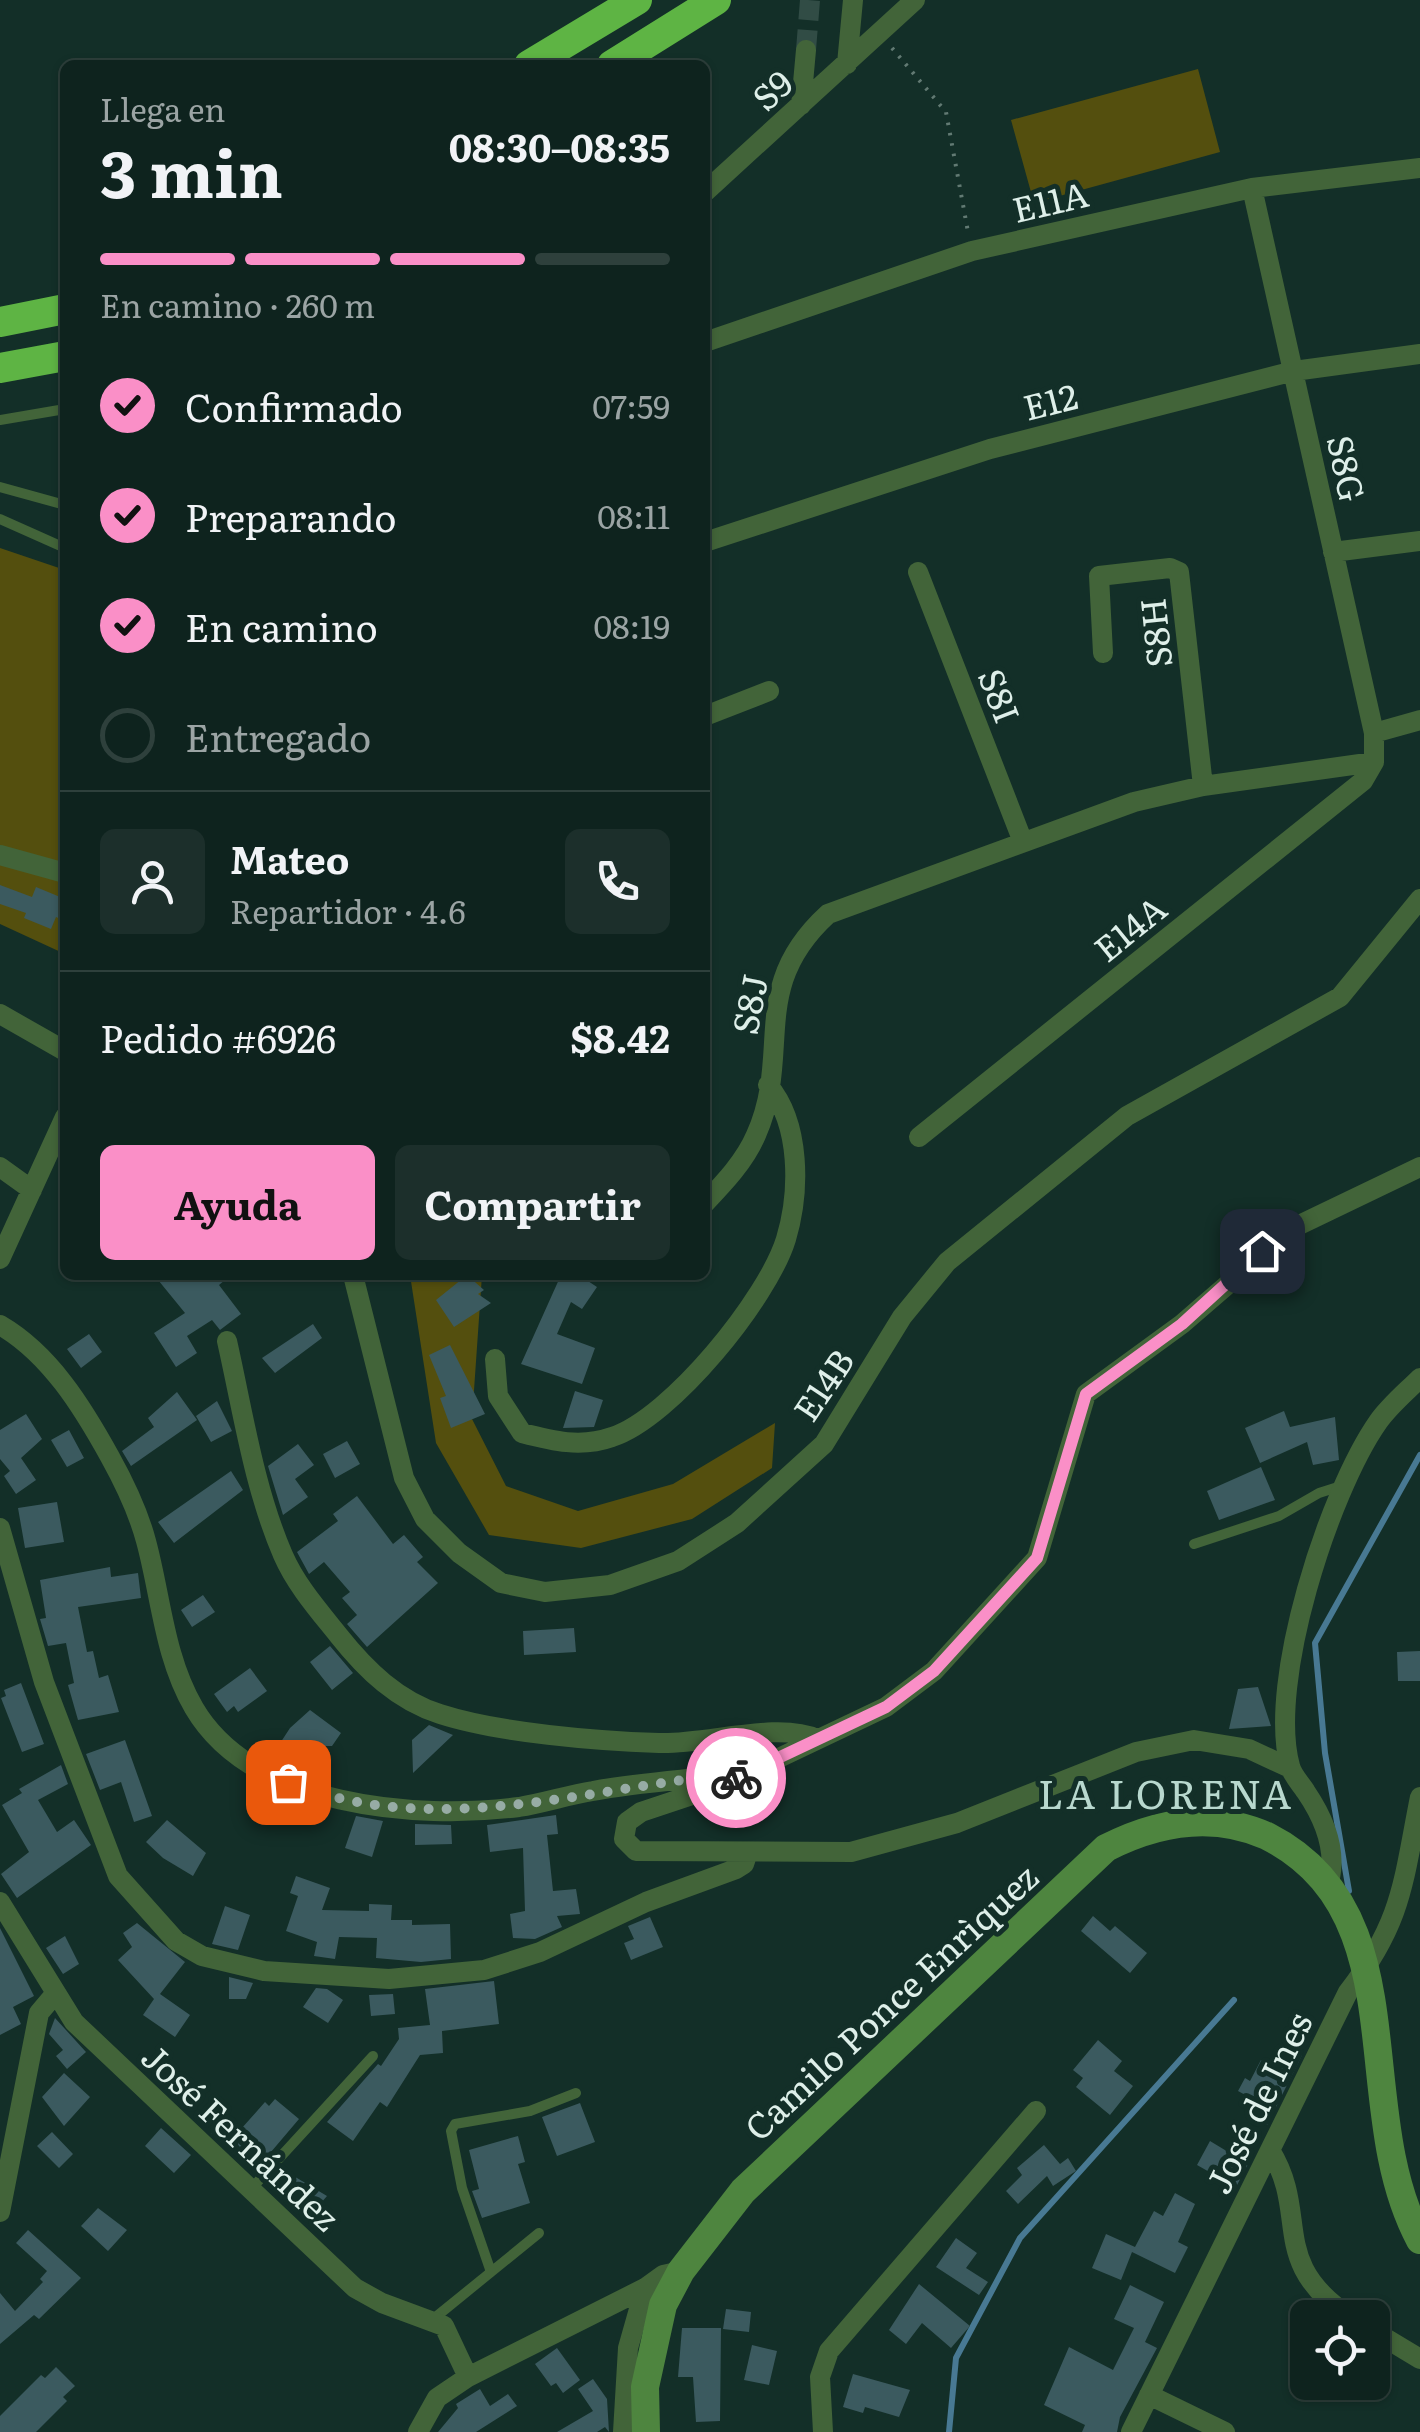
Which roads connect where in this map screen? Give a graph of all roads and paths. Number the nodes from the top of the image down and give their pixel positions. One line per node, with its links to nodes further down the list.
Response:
1 (636, 0): 8 (highway)
2 (716, 0): 9 (highway)
3 (853, 0): 10 (street)
4 (898, 0): 6 (street, S9)
5 (916, 0): 6 (street, S9)
6 (879, 34): 10 (street, S9); 15 (path)
7 (806, 50): 11 (street)
8 (537, 60)
9 (620, 60)
10 (847, 64): 11 (street, S9)
11 (800, 105): 13 (street, S9)
12 (1420, 168): 14 (street, E11A)
13 (710, 184)
14 (1252, 188): 15 (street, E11A); 22 (street, S8G)
15 (972, 251): 18 (street, E11A)
16 (60, 309): 17 (highway)
17 (0, 322)
18 (710, 340)
19 (1420, 354): 22 (street, E12)
20 (60, 357): 21 (highway)
21 (0, 368)
22 (1294, 371): 28 (street, E12); 31 (street, S8G)
23 (60, 411): 24 (lane)
24 (0, 420)
25 (0, 487): 26 (lane)
26 (60, 505)
27 (0, 519): 30 (lane)
28 (710, 540)
29 (1420, 540): 31 (street)
30 (60, 546)
31 (1333, 552): 37 (street, S8G)
32 (918, 572): 40 (street, S8I)
33 (1103, 653): 39 (street, S8H)
34 (768, 691): 35 (street)
35 (710, 714)
36 (1420, 720): 37 (street)
37 (1374, 733): 38 (street, S8G)
38 (1374, 762): 39 (street, S8J); 48 (street, E14A)
39 (1203, 786): 40 (street, S8J)
40 (1023, 842): 46 (street, S8J)
41 (0, 855): 42 (street)
42 (60, 873)
43 (1420, 899): 54 (street, E14B)
44 (0, 1014): 45 (street)
45 (60, 1048)
46 (768, 1085): 52 (street); 57 (street, S8J)
47 (60, 1128): 51 (street)
48 (918, 1137)
49 (1420, 1166): 62 (street)
50 (0, 1167): 51 (street)
51 (32, 1190): 53 (street)
52 (710, 1198)
53 (0, 1259)
54 (354, 1280)
55 (0, 1326): 64 (street)
56 (227, 1341): 62 (street)
57 (494, 1359)
58 (1420, 1378): 59 (street)
59 (1342, 1486): 61 (lane); 63 (street)
60 (0, 1528): 66 (street)
61 (1194, 1544)
62 (817, 1739): 64 (street)
63 (1290, 1768): 66 (street); 67 (street)
64 (722, 1784): 66 (street)
65 (1420, 1797): 69 (street, José de Ines)
66 (748, 1852)
67 (1330, 1878): 69 (main road, Camilo Ponce Enrìquez); 79 (main road, Camilo Ponce Enrìquez)
68 (0, 1902): 70 (street, José Fernández)
69 (1373, 1960): 74 (street, José de Ines); 78 (main road, Camilo Ponce Enrìquez)
70 (55, 1994): 75 (street, José Fernández); 76 (street)
71 (373, 2056): 75 (lane)
72 (576, 2093): 80 (lane)
73 (1036, 2111): 91 (street)
74 (1270, 2150): 82 (street); 87 (street, José de Ines)
75 (251, 2189): 83 (street, José Fernández)
76 (0, 2212)
77 (540, 2233): 80 (lane)
78 (1420, 2240)
79 (681, 2271): 81 (street); 90 (main road, Camilo Ponce Enrìquez)
80 (491, 2272): 83 (lane)
81 (645, 2288): 86 (street); 89 (street)
82 (1332, 2300)
83 (432, 2320): 86 (street)
84 (1390, 2341): 85 (street)
85 (1420, 2359)
86 (468, 2377): 88 (street)
87 (1150, 2395): 92 (street, José de Ines); 93 (street)
88 (418, 2432)
89 (624, 2432)
90 (646, 2432)
91 (823, 2432)
92 (1132, 2432)
93 (1225, 2432)

